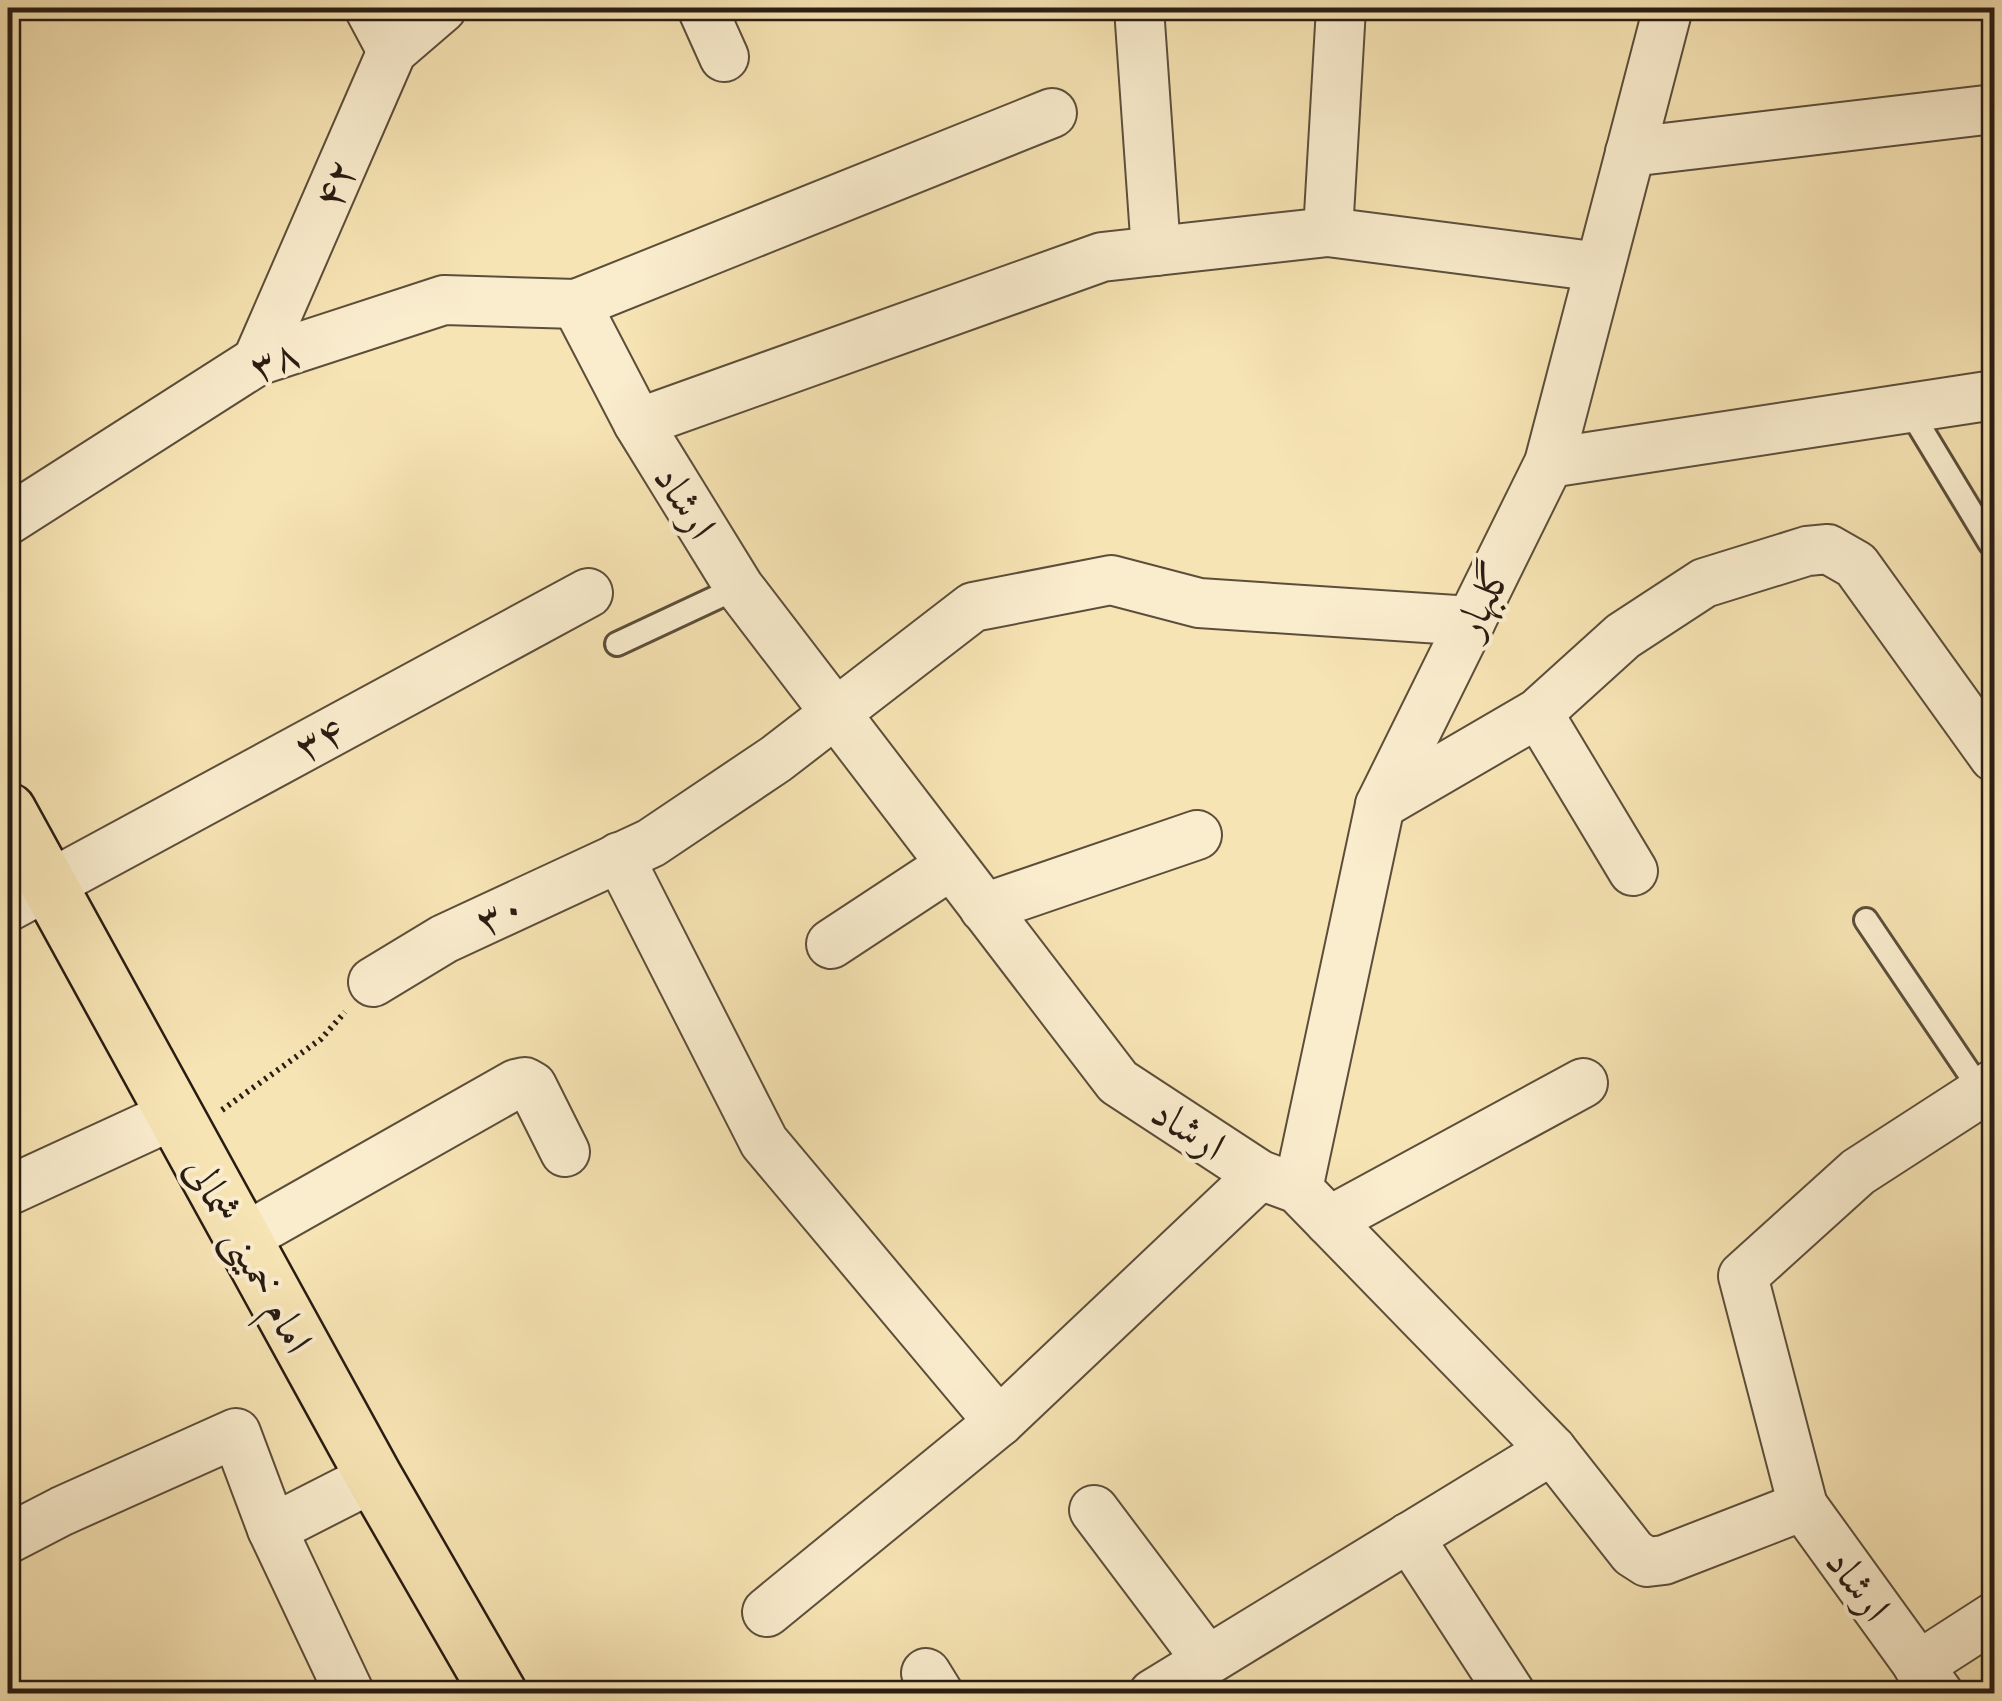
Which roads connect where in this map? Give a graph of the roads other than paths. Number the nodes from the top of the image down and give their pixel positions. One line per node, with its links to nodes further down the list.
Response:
1 (369, 8): 7 (street)
2 (442, 8): 7 (street)
3 (702, 8): 8 (street)
4 (1139, 8): 13 (street)
5 (1341, 8): 12 (street)
6 (1668, 8): 11 (street, گلبهار)
7 (392, 52): 16 (street, ۴۲)
8 (724, 57)
9 (1994, 109): 11 (street)
10 (1052, 113): 15 (street)
11 (1630, 152): 14 (street, گلبهار)
12 (1328, 232): 13 (street); 14 (street)
13 (1156, 251): 19 (street)
14 (1600, 267): 20 (street, گلبهار)
15 (576, 304): 16 (street, ۳۸); 19 (street, ارشاد)
16 (257, 361): 21 (street, ۳۸)
17 (1994, 395): 18 (street)
18 (1909, 409): 20 (street); 22 (lane)
19 (638, 424): 23 (street, ارشاد)
20 (1549, 463): 25 (street, گلبهار)
21 (8, 520)
22 (1990, 543)
23 (739, 587): 26 (lane); 27 (street, ارشاد)
24 (588, 593): 36 (street, ۳۴)
25 (1471, 621): 27 (street, ۳۰); 30 (street, گلبهار)
26 (617, 644)
27 (833, 712): 33 (street, ۳۰); 34 (street, ارشاد)
28 (1538, 713): 29 (street); 30 (street); 35 (street)
29 (1994, 757)
30 (1380, 805): 46 (street, گلبهار)
31 (8, 811): 36 (main road, امام خمینی شمالی)
32 (1197, 835): 37 (street)
33 (619, 857): 40 (street, ۳۰); 48 (street)
34 (951, 865): 37 (street, ارشاد); 39 (street)
35 (1634, 871)
36 (28, 895): 43 (main road, امام خمینی شمالی)
37 (984, 908): 46 (street, ارشاد)
38 (1866, 920): 42 (lane)
39 (831, 944)
40 (372, 982)
41 (1582, 1083): 46 (street)
42 (1988, 1088): 51 (street)
43 (179, 1126): 45 (street); 47 (main road, امام خمینی شمالی)
44 (565, 1152): 47 (street)
45 (8, 1191)
46 (1296, 1195): 48 (street); 49 (street, ارشاد)
47 (242, 1239): 50 (main road, امام خمینی شمالی)
48 (1000, 1422): 56 (street)
49 (1552, 1450): 51 (street, ارشاد); 54 (street)
50 (374, 1477): 53 (street); 61 (main road, امام خمینی شمالی)
51 (1803, 1506): 59 (street, ارشاد)
52 (1094, 1510): 58 (street)
53 (272, 1529): 55 (street); 60 (street)
54 (1409, 1537): 58 (street); 63 (street)
55 (8, 1539)
56 (766, 1612)
57 (1994, 1617): 59 (street)
58 (1208, 1660): 62 (street)
59 (1929, 1680)
60 (350, 1694)
61 (499, 1694)
62 (1153, 1694)
63 (1511, 1694)

